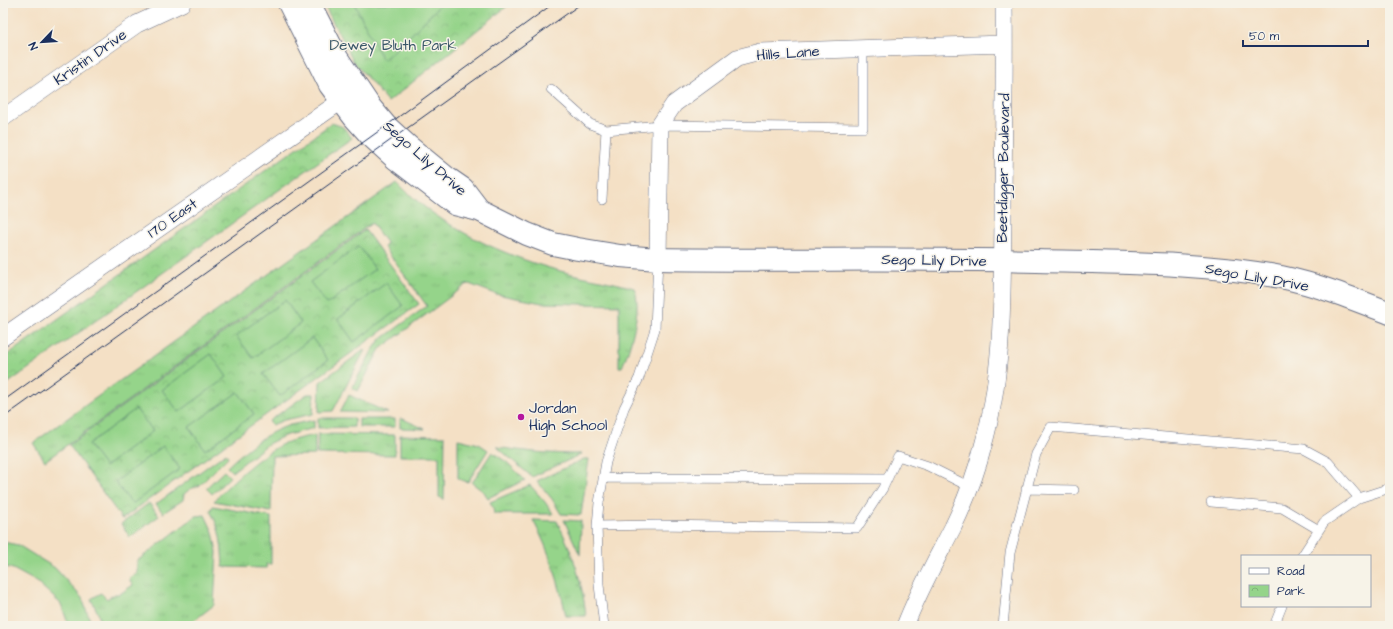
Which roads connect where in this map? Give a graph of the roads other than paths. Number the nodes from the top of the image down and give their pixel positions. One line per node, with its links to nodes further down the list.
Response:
1 (182, 3): 9 (street, Kristin Drive)
2 (289, 3): 8 (main road, Sego Lily Drive)
3 (309, 3): 13 (main road, Sego Lily Drive)
4 (1004, 3): 5 (street, Beetdigger Boulevard)
5 (1004, 44): 6 (street, Hills Lane); 15 (street, Beetdigger Boulevard)
6 (864, 49): 10 (street, Hills Lane); 10 (lane)
7 (552, 90): 11 (lane)
8 (341, 101): 13 (main road, Sego Lily Drive); 17 (street, 170 East)
9 (3, 118)
10 (660, 125): 11 (lane); 14 (street)
11 (606, 130): 12 (lane)
12 (602, 199)
13 (479, 210): 14 (main road, Sego Lily Drive)
14 (658, 259): 15 (main road, Sego Lily Drive); 18 (lane)
15 (1002, 260): 16 (main road, Sego Lily Drive); 20 (street, Beetdigger Boulevard)
16 (1390, 313)
17 (3, 337)
18 (603, 478): 19 (lane); 26 (lane)
19 (887, 479): 20 (lane); 26 (lane)
20 (970, 487): 31 (street, Beetdigger Boulevard)
21 (1390, 488): 24 (lane)
22 (1026, 489): 23 (lane); 24 (lane); 32 (lane)
23 (1074, 490)
24 (1359, 498): 27 (lane)
25 (1211, 502): 27 (lane)
26 (597, 526): 30 (lane)
27 (1319, 530): 28 (lane)
28 (1303, 555)
29 (1282, 607): 33 (lane)
30 (604, 626)
31 (905, 626)
32 (1003, 626)
33 (1274, 626)

